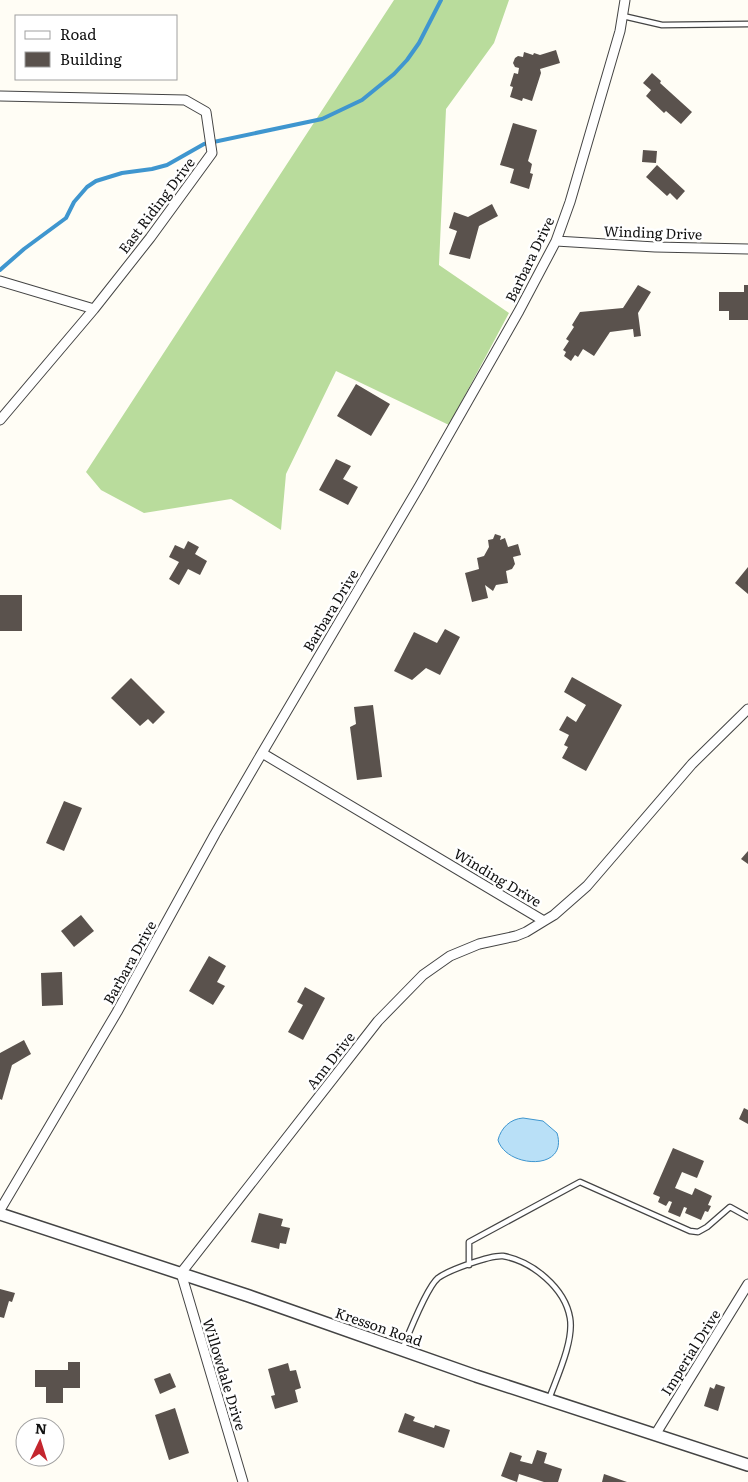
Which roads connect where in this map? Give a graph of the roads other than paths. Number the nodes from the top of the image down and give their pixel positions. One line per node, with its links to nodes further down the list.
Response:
1 (625, 0): 2 (street, Barbara Drive)
2 (623, 16): 3 (lane); 5 (street, Barbara Drive)
3 (748, 24)
4 (0, 96): 8 (street, East Riding Drive)
5 (556, 241): 6 (street, Winding Drive); 11 (street, Barbara Drive)
6 (748, 249)
7 (0, 281): 8 (street)
8 (94, 309): 9 (street, East Riding Drive)
9 (0, 420)
10 (748, 709): 12 (street, Winding Drive)
11 (262, 753): 12 (street, Winding Drive); 13 (street, Barbara Drive)
12 (544, 921): 17 (street, Ann Drive)
13 (0, 1210)
14 (0, 1214): 17 (street, Kresson Road)
15 (748, 1217): 16 (lane)
16 (469, 1265): 19 (lane); 20 (lane)
17 (181, 1273): 19 (street, Kresson Road); 23 (street, Willowdale Drive)
18 (748, 1284): 21 (street, Imperial Drive)
19 (402, 1350): 20 (street, Kresson Road)
20 (548, 1400): 21 (street, Kresson Road)
21 (655, 1435): 22 (street, Kresson Road)
22 (748, 1465)
23 (243, 1482)

